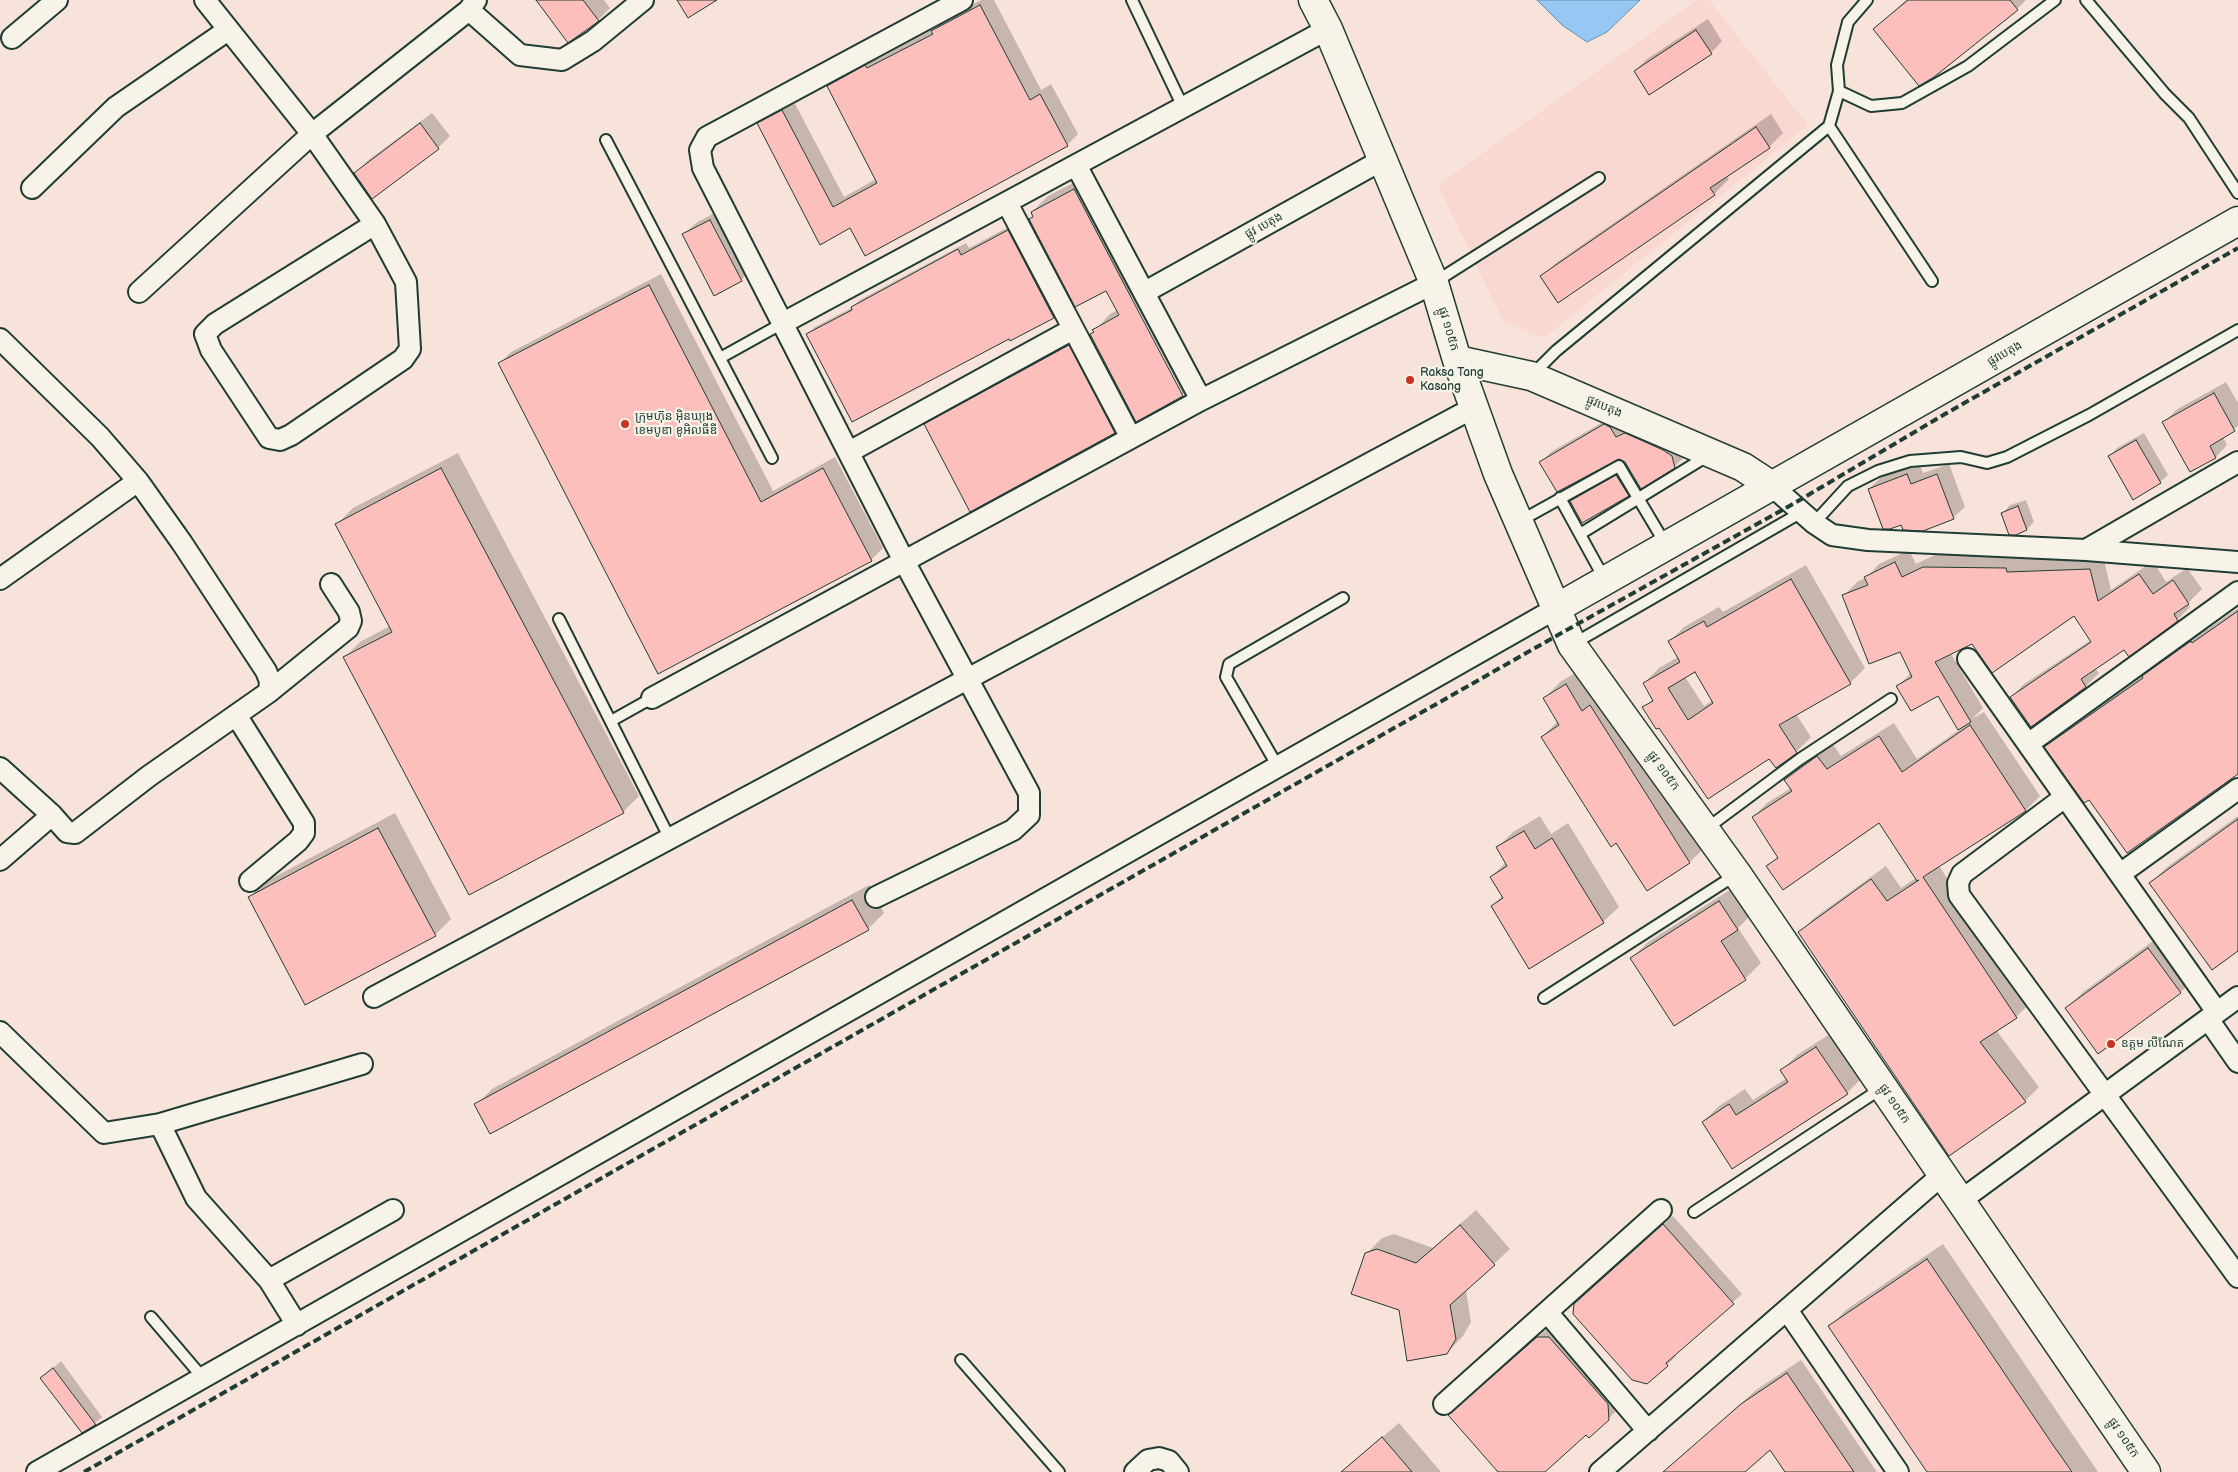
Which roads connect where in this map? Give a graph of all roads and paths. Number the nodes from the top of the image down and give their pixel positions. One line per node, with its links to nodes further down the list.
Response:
1 (57, 0): 13 (street)
2 (205, 0): 12 (street)
3 (643, 0): 10 (street)
4 (962, 0): 31 (street)
5 (1132, 0): 15 (lane)
6 (1313, 0): 11 (main road, ផ្លូវ ១០៥ក)
7 (1867, 0): 14 (lane)
8 (2055, 0): 14 (lane)
9 (2086, 0): 23 (lane)
10 (472, 5): 17 (street)
11 (1328, 28): 15 (street); 19 (main road, ផ្លូវ ១០៥ក)
12 (228, 30): 17 (street); 22 (street)
13 (12, 38)
14 (1839, 92): 16 (lane)
15 (1183, 107): 20 (street)
16 (1829, 126): 27 (lane); 37 (lane)
17 (312, 134): 26 (street); 29 (street)
18 (606, 140): 35 (lane)
19 (1382, 160): 28 (main road, ផ្លូវ ១០៥ក); 30 (street, ផ្លូវ បេតុង)
20 (1076, 165): 24 (street); 30 (street)
21 (1599, 178): 28 (lane)
22 (32, 188)
23 (2238, 193)
24 (1007, 203): 31 (street); 32 (street)
25 (2238, 221): 46 (main road, ផ្លូវបេតុង)
26 (375, 224): 26 (street)
27 (1932, 281)
28 (1434, 283): 36 (main road, ផ្លូវ ១០៥ក); 38 (street)
29 (139, 292)
30 (1146, 292): 38 (street)
31 (783, 322): 35 (lane); 41 (street)
32 (1073, 330): 40 (street); 41 (street)
33 (2238, 330): 49 (lane)
34 (0, 339): 45 (street)
35 (720, 358): 43 (lane)
36 (1457, 360): 37 (main road, ផ្លូវបេតុង); 39 (main road, ផ្លូវ ១០៥ក)
37 (1530, 376): 42 (main road, ផ្លូវបេតុង)
38 (1201, 400): 40 (street)
39 (1473, 408): 50 (main road, ផ្លូវ ១០៥ក); 65 (street)
40 (1131, 438): 54 (street)
41 (850, 452): 54 (street)
42 (1712, 453): 46 (main road, ផ្លូវបេតុង); 48 (lane)
43 (772, 458)
44 (2238, 462): 53 (street)
45 (138, 481): 56 (street); 66 (street)
46 (1772, 486): 49 (street); 52 (main road, ផ្លូវបេតុង)
47 (1560, 498): 48 (lane); 50 (lane); 51 (lane)
48 (1638, 499): 51 (lane); 52 (lane)
49 (1808, 517): 53 (street); 63 (lane)
50 (1518, 522): 61 (main road, ផ្លូវ ១០៥ក)
51 (1580, 534): 57 (lane)
52 (1666, 546): 57 (main road, ផ្លូវបេតុង)
53 (2086, 550): 55 (street)
54 (904, 561): 65 (street); 67 (street)
55 (2238, 562)
56 (0, 579)
57 (1606, 581): 61 (main road, ផ្លូវបេតុង)
58 (331, 584): 66 (street)
59 (2238, 592): 71 (street)
60 (1344, 598): 72 (lane)
61 (1555, 609): 63 (main road, ផ្លូវ ១០៥ក); 72 (street)
62 (559, 619): 70 (lane)
63 (1572, 645): 77 (main road, ផ្លូវ ១០៥ក)
64 (1968, 659): 71 (street)
65 (969, 679): 78 (street); 83 (street)
66 (269, 692): 69 (street)
67 (652, 698): 70 (lane)
68 (1891, 698): 77 (lane)
69 (236, 715): 76 (street); 82 (street)
70 (612, 720): 78 (lane)
71 (2028, 744): 75 (street)
72 (1278, 767): 104 (street)
73 (0, 768): 76 (street)
74 (2238, 789): 81 (street)
75 (2065, 797): 81 (street); 92 (street)
76 (52, 815): 79 (street)
77 (1705, 829): 80 (main road, ផ្លូវ ១០៥ក)
78 (670, 839): 84 (street)
79 (0, 860)
80 (1737, 874): 86 (lane); 91 (main road, ផ្លូវ ១០៥ក)
81 (2120, 874): 87 (street)
82 (250, 881)
83 (876, 897)
84 (374, 997)
85 (2238, 997): 87 (street)
86 (1544, 998)
87 (2213, 1015): 89 (street); 92 (street)
88 (0, 1032): 93 (street)
89 (2238, 1062)
90 (362, 1064): 93 (street)
91 (1883, 1088): 94 (main road, ផ្លូវ ១០៥ក); 98 (lane)
92 (2106, 1094): 95 (street); 99 (street)
93 (160, 1124): 100 (street)
94 (1942, 1175): 95 (main road, ផ្លូវ ១០៥ក); 101 (street)
95 (1960, 1201): 115 (main road, ផ្លូវ ១០៥ក)
96 (392, 1210): 100 (street)
97 (1661, 1210): 102 (street)
98 (1694, 1212)
99 (2238, 1277)
100 (269, 1280): 104 (street)
101 (1787, 1310): 108 (street); 114 (street)
102 (1547, 1312): 107 (street); 108 (street)
103 (151, 1317): 106 (lane)
104 (297, 1325): 106 (street)
105 (961, 1360): 110 (lane)
106 (203, 1378): 109 (street)
107 (1444, 1404)
108 (1648, 1431): 113 (street)
109 (51, 1469)
110 (1059, 1472)
111 (1135, 1472): 112 (street)
112 (1178, 1472)
113 (1600, 1472)
114 (1898, 1472)
115 (2146, 1472)

